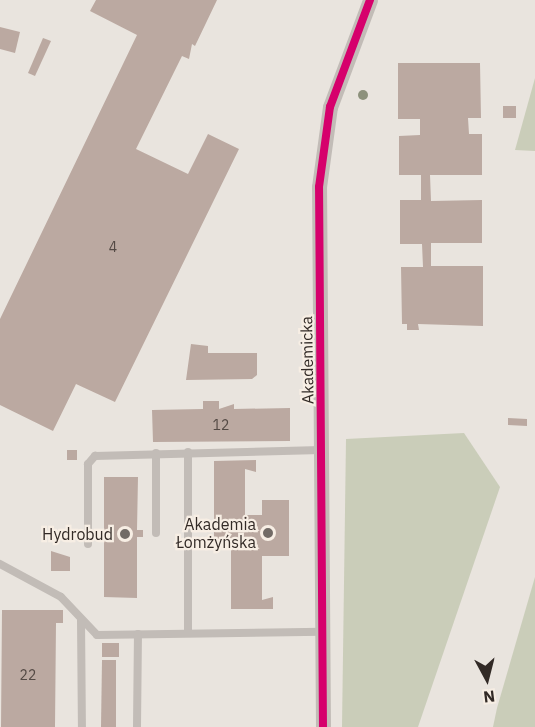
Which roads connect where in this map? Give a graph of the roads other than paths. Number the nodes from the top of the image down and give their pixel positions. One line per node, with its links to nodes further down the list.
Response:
1 (370, 0): 2 (street, Akademicka)
2 (321, 450): 3 (lane); 9 (street, Akademicka)
3 (188, 452): 4 (lane); 10 (lane)
4 (156, 453): 5 (lane); 6 (lane)
5 (156, 533)
6 (88, 544)
7 (0, 564): 8 (lane)
8 (81, 620): 11 (lane); 12 (lane)
9 (322, 632): 10 (lane); 14 (street, Akademicka)
10 (188, 633): 11 (lane)
11 (138, 634): 13 (lane)
12 (82, 727)
13 (137, 727)
14 (323, 727)

